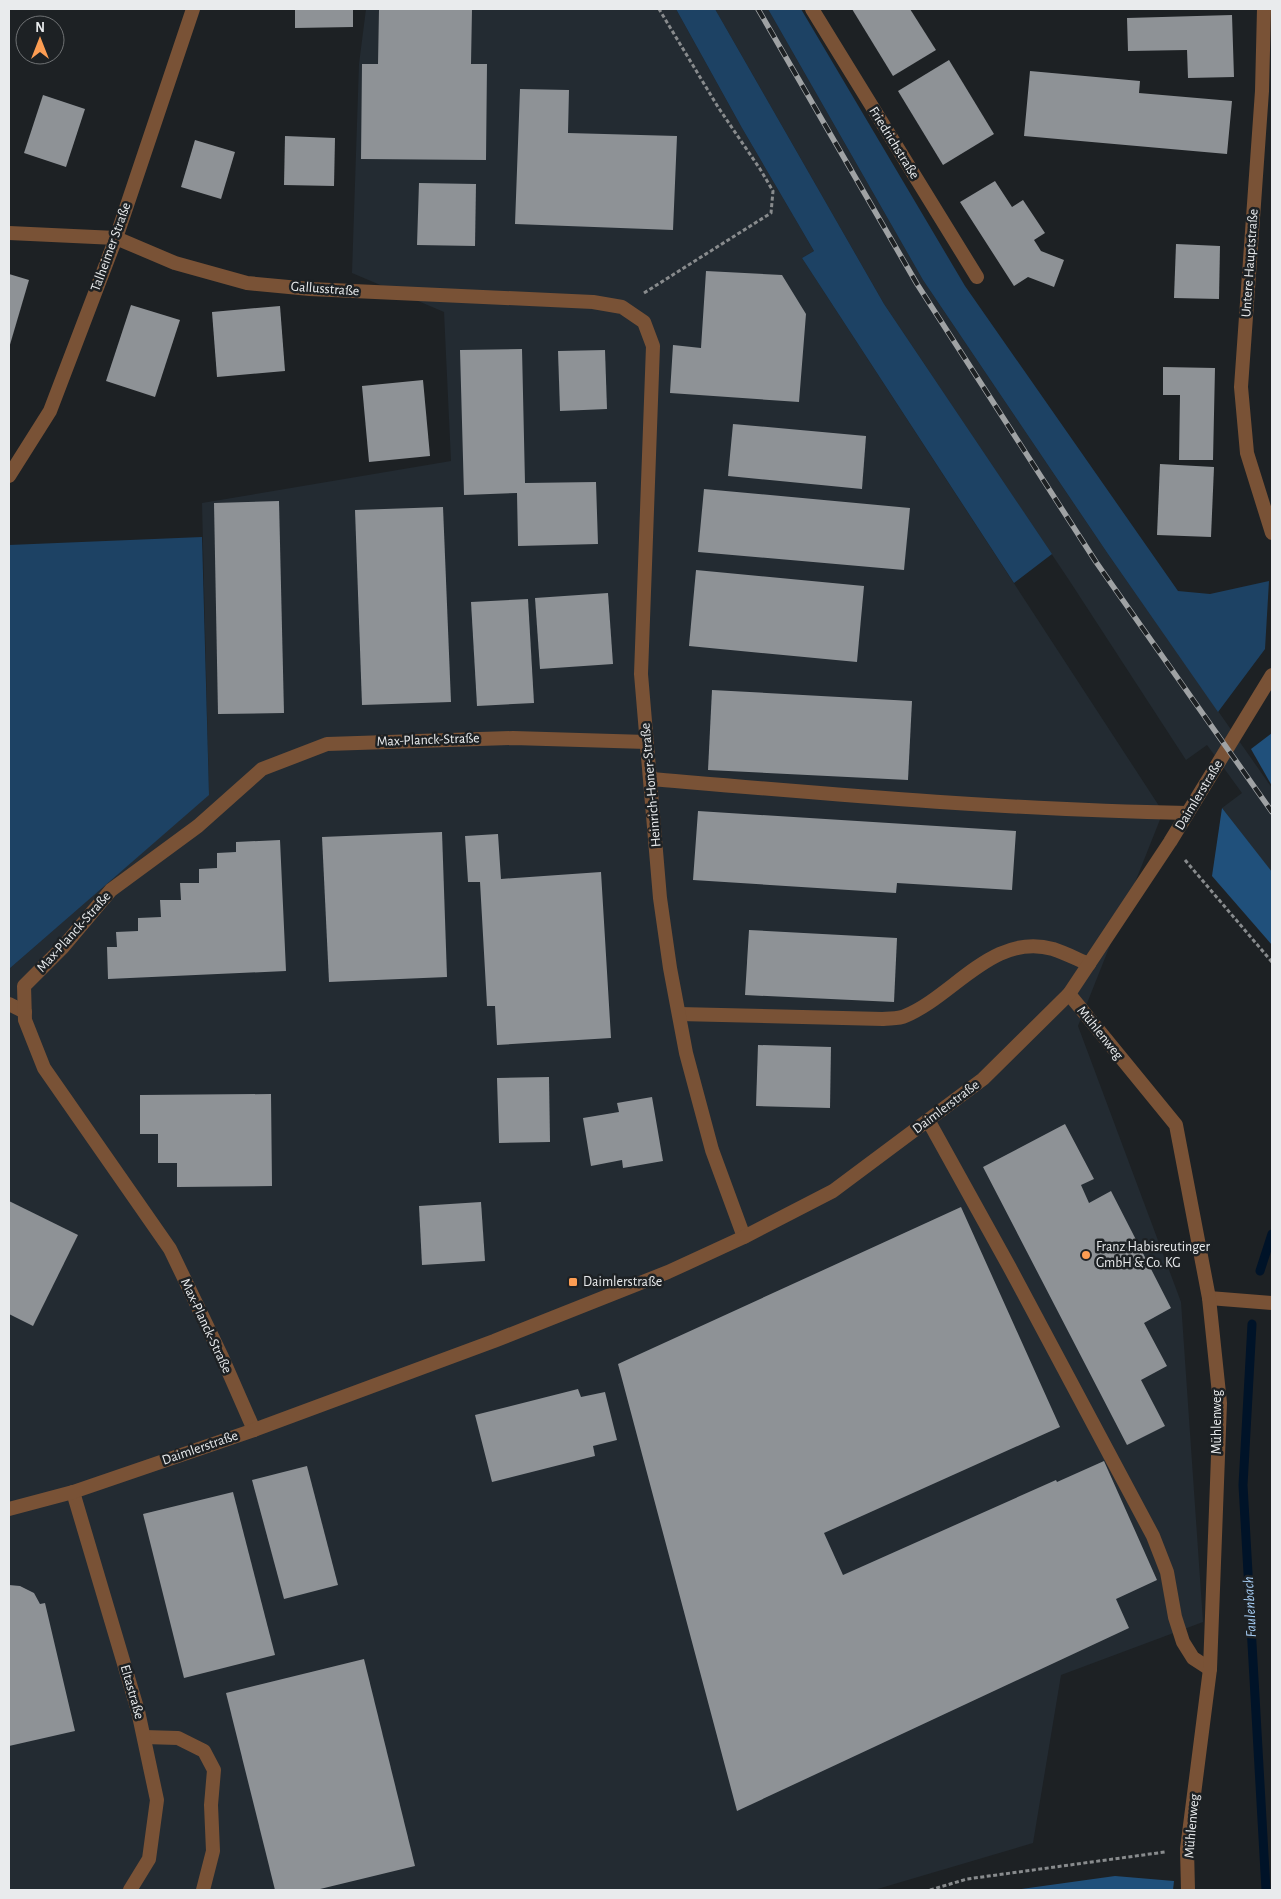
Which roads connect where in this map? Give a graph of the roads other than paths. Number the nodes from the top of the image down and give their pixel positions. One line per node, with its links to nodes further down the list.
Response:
1 (193, 9): 5 (street, Talheimer Straße)
2 (812, 9): 6 (street, Friedrichstraße)
3 (1264, 9): 9 (street, Untere Hauptstraße)
4 (9, 233): 5 (street, Gallusstraße)
5 (116, 238): 7 (street, Gallusstraße); 8 (street, Talheimer Straße)
6 (977, 277)
7 (644, 322): 12 (street, Heinrich-Honer-Straße)
8 (9, 476)
9 (1270, 516): 10 (street, Untere Hauptstraße)
10 (1272, 533)
11 (1272, 675): 14 (street, Daimlerstraße)
12 (647, 742): 13 (street, Heinrich-Honer-Straße); 18 (street, Max-Planck-Straße)
13 (650, 779): 14 (street); 19 (street, Heinrich-Honer-Straße)
14 (1188, 813): 15 (street, Daimlerstraße)
15 (1089, 964): 16 (street, Daimlerstraße); 19 (street)
16 (1069, 994): 20 (street, Daimlerstraße); 22 (street, Mühlenweg)
17 (9, 1004): 18 (street)
18 (25, 1012): 24 (street, Max-Planck-Straße)
19 (679, 1014): 21 (street, Heinrich-Honer-Straße)
20 (928, 1120): 21 (street, Daimlerstraße); 27 (street)
21 (744, 1237): 24 (street, Daimlerstraße)
22 (1209, 1298): 23 (street); 27 (street, Mühlenweg)
23 (1272, 1303)
24 (254, 1430): 25 (street, Daimlerstraße)
25 (73, 1492): 26 (street, Daimlerstraße); 28 (street, Eltastraße)
26 (9, 1509)
27 (1210, 1669): 31 (street, Mühlenweg)
28 (144, 1737): 29 (street, Eltastraße); 30 (street)
29 (130, 1890)
30 (203, 1890)
31 (1188, 1890)

